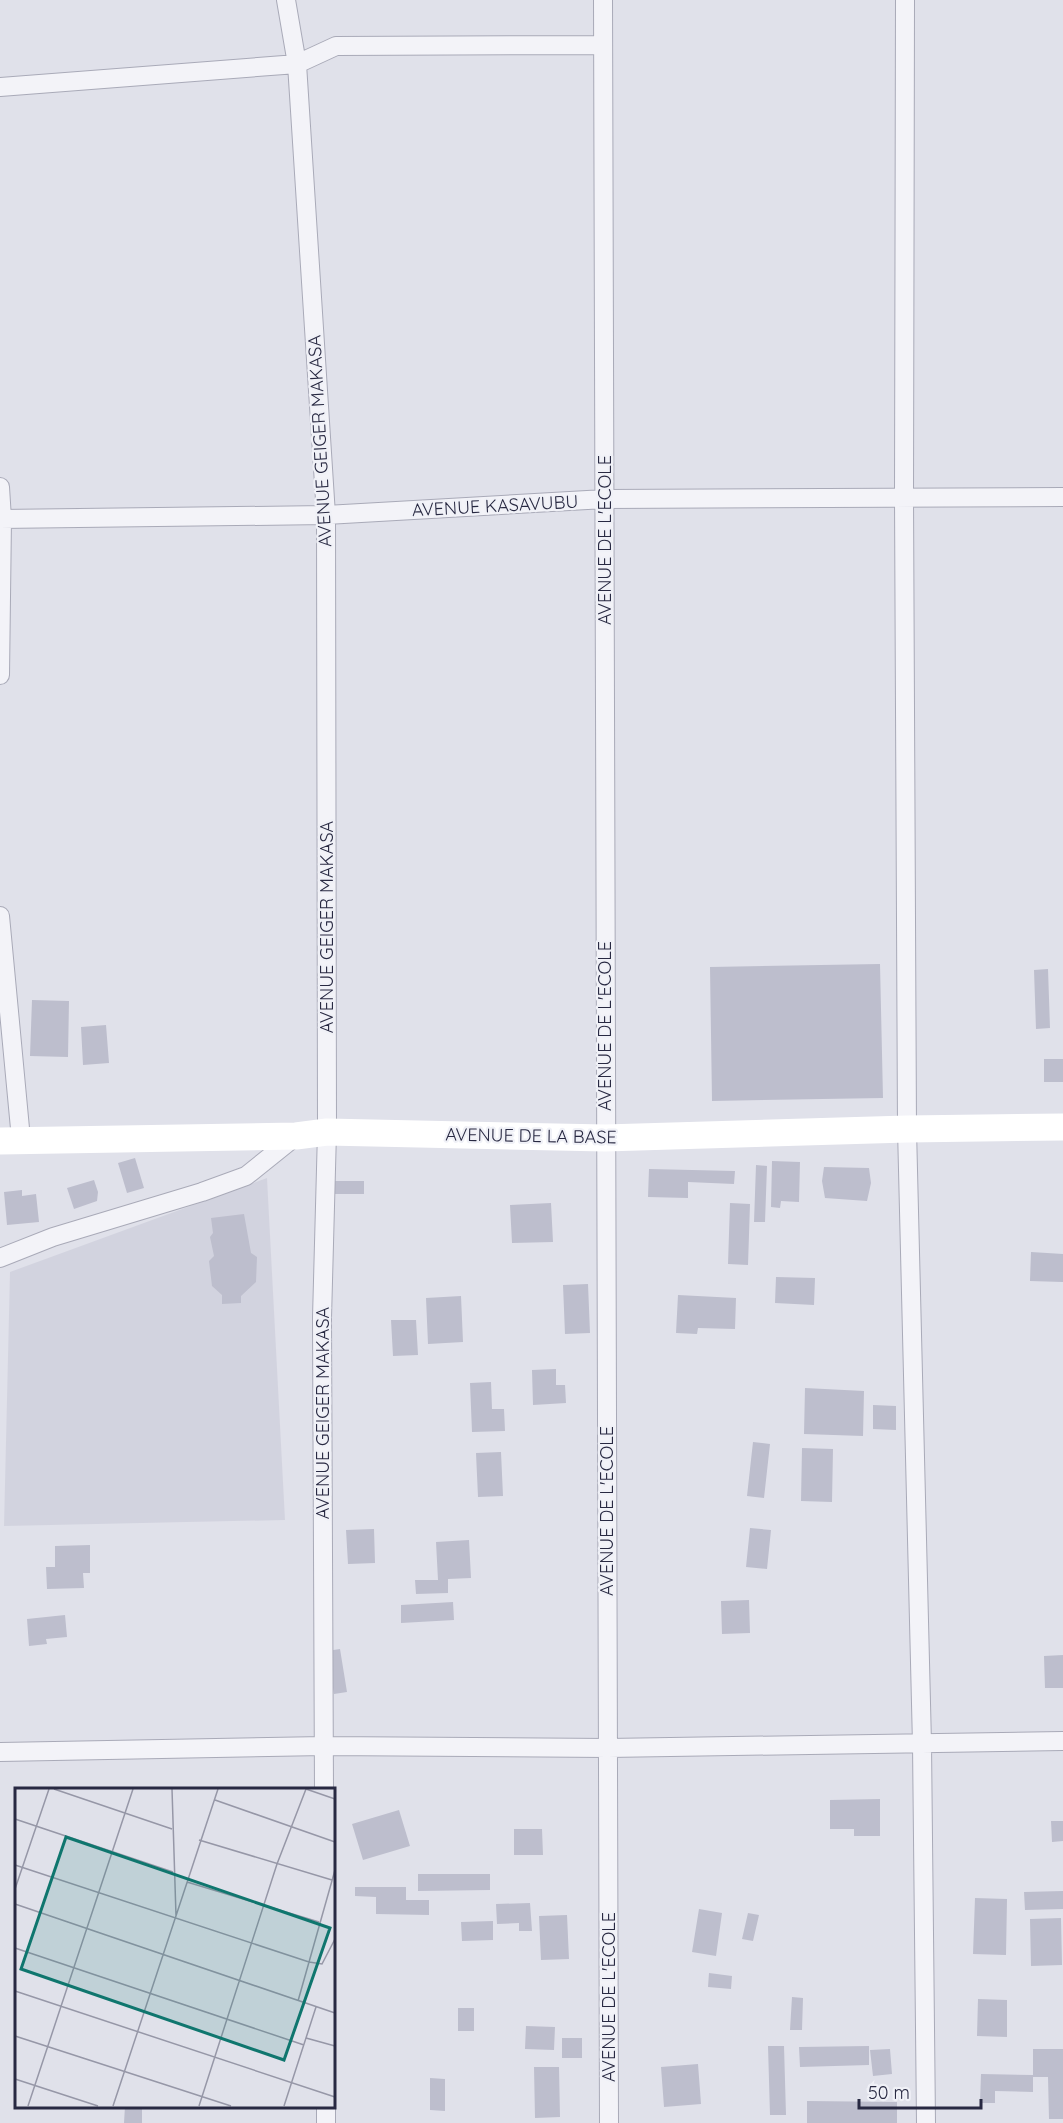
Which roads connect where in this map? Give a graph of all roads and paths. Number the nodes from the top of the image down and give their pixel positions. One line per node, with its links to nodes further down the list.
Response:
1 (286, 0): 5 (street, AVENUE GEIGER MAKASA)
2 (603, 0): 4 (street, AVENUE DE L'ECOLE)
3 (905, 0): 9 (street)
4 (603, 45): 5 (street); 10 (street, AVENUE DE L'ECOLE)
5 (297, 64): 6 (street); 11 (street, AVENUE GEIGER MAKASA)
6 (0, 87)
7 (0, 487): 12 (street)
8 (1063, 497): 9 (street, AVENUE KASAVUBU)
9 (904, 498): 10 (street, AVENUE KASAVUBU); 16 (street)
10 (604, 499): 11 (street, AVENUE KASAVUBU); 19 (street, AVENUE DE L'ECOLE)
11 (326, 515): 12 (street, AVENUE KASAVUBU); 17 (street, AVENUE GEIGER MAKASA)
12 (1, 519): 13 (street)
13 (0, 675)
14 (0, 916): 20 (street)
15 (1063, 1127): 16 (main road, AVENUE DE LA BASE)
16 (907, 1129): 19 (main road, AVENUE DE LA BASE); 23 (street)
17 (327, 1132): 18 (main road, AVENUE DE LA BASE); 19 (main road, AVENUE DE LA BASE); 24 (street, AVENUE GEIGER MAKASA)
18 (296, 1136): 20 (main road, AVENUE DE LA BASE); 21 (street)
19 (605, 1138): 25 (street, AVENUE DE L'ECOLE)
20 (10, 1140)
21 (0, 1258)
22 (1063, 1741): 23 (street)
23 (922, 1744): 25 (street); 29 (street)
24 (324, 1746): 25 (street); 26 (street); 27 (street, AVENUE GEIGER MAKASA)
25 (608, 1748): 28 (street, AVENUE DE L'ECOLE)
26 (0, 1752)
27 (324, 1788)
28 (609, 2123)
29 (926, 2123)

